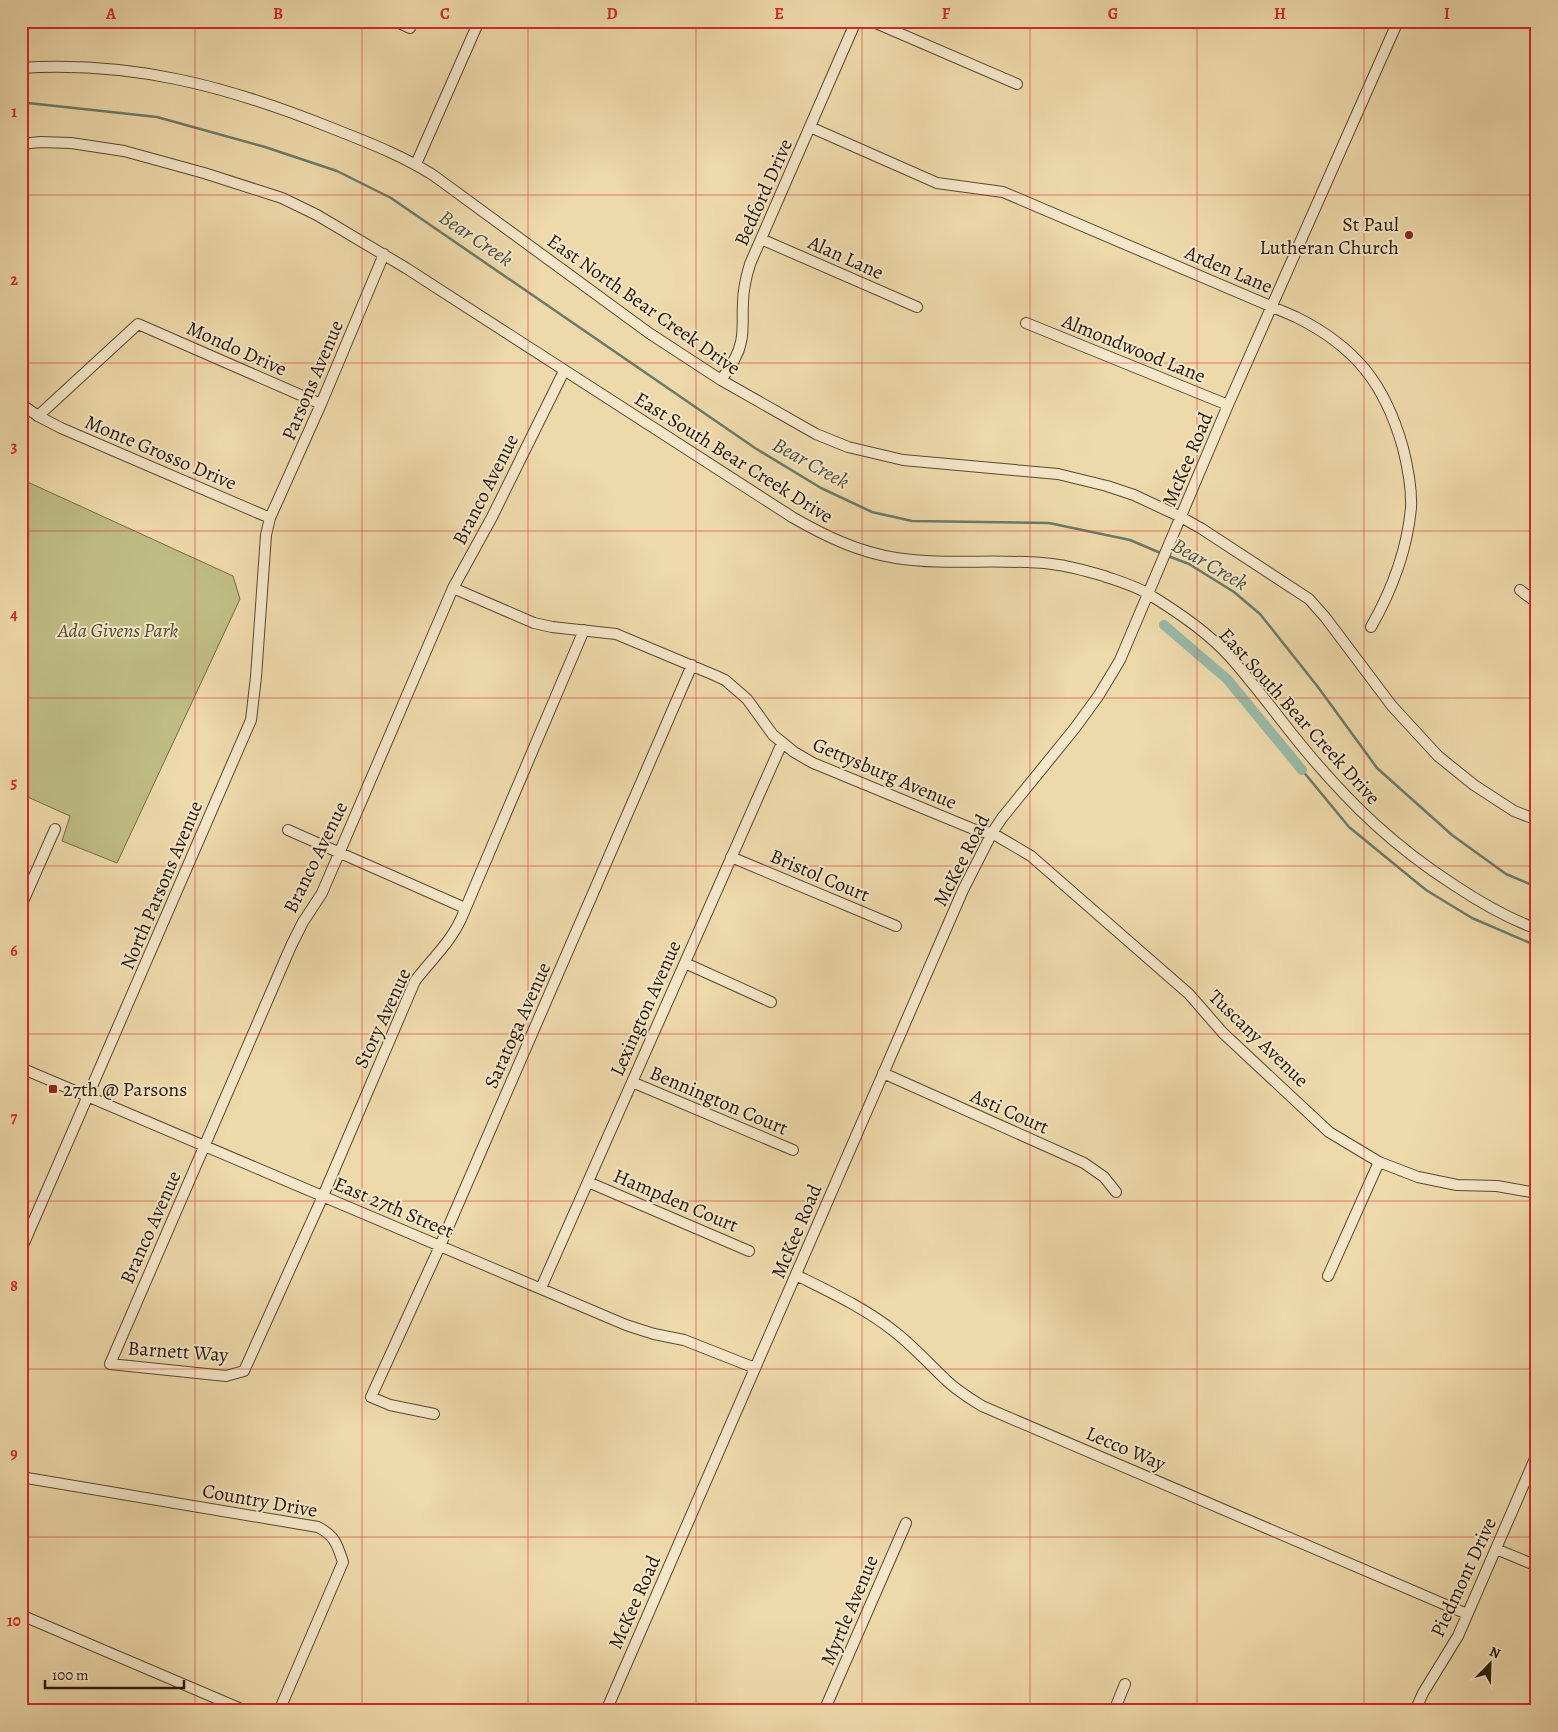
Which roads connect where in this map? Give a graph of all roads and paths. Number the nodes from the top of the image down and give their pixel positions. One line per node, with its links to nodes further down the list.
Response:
1 (395, 21): 6 (street)
2 (479, 21): 11 (street)
3 (856, 21): 9 (street, Bedford Drive)
4 (871, 21): 8 (street)
5 (1398, 21): 14 (street, McKee Road)
6 (410, 28)
7 (21, 68): 11 (street, East North Bear Creek Drive)
8 (1017, 84)
9 (810, 127): 12 (street, Bedford Drive); 14 (street, Arden Lane)
10 (21, 144): 13 (street, East South Bear Creek Drive)
11 (416, 164): 18 (street, East North Bear Creek Drive)
12 (761, 239): 15 (street, Alan Lane); 18 (street, Bedford Drive)
13 (384, 254): 17 (street, East South Bear Creek Drive); 20 (street, Parsons Avenue)
14 (1273, 306): 21 (street, McKee Road); 29 (street, Arden Lane)
15 (917, 307)
16 (1026, 323): 21 (street, Almondwood Lane)
17 (564, 371): 25 (street, Branco Avenue); 27 (street, East South Bear Creek Drive)
18 (720, 380): 23 (street, East North Bear Creek Drive)
19 (21, 404): 22 (street, Monte Grosso Drive)
20 (321, 404): 22 (street, Mondo Drive); 24 (street, Parsons Avenue)
21 (1228, 405): 23 (street, McKee Road)
22 (38, 416): 24 (street, Monte Grosso Drive)
23 (1181, 517): 27 (street, McKee Road); 33 (street, East North Bear Creek Drive)
24 (270, 518): 48 (street, North Parsons Avenue)
25 (453, 588): 30 (street, Gettysburg Avenue); 37 (street, Branco Avenue)
26 (1520, 590): 28 (street)
27 (1148, 594): 36 (street, McKee Road); 42 (street, East South Bear Creek Drive)
28 (1537, 603)
29 (1371, 627)
30 (584, 630): 31 (street, Gettysburg Avenue); 40 (street, Story Avenue)
31 (692, 665): 32 (street, Gettysburg Avenue); 56 (street, Saratoga Avenue)
32 (782, 743): 36 (street, Gettysburg Avenue); 38 (street, Lexington Avenue)
33 (1537, 820)
34 (55, 829): 39 (street)
35 (288, 830): 37 (street)
36 (992, 833): 46 (street, McKee Road); 51 (street, Tuscany Avenue)
37 (339, 852): 40 (street); 49 (street, Branco Avenue)
38 (731, 857): 41 (street, Bristol Court); 43 (street, Lexington Avenue)
39 (21, 906)
40 (466, 908): 55 (street, Story Avenue)
41 (896, 926)
42 (1537, 928)
43 (685, 963): 44 (street); 47 (street, Lexington Avenue)
44 (771, 1002)
45 (21, 1068): 48 (street, East 27th Street)
46 (883, 1073): 53 (street, Asti Court); 59 (street, McKee Road)
47 (632, 1082): 50 (street, Bennington Court); 52 (street, Lexington Avenue)
48 (89, 1097): 49 (street, East 27th Street); 57 (street, North Parsons Avenue)
49 (205, 1146): 55 (street, East 27th Street); 62 (street, Branco Avenue)
50 (793, 1150)
51 (1379, 1162): 54 (street, Tuscany Avenue); 60 (street)
52 (588, 1182): 58 (street, Hampden Court); 61 (street, Lexington Avenue)
53 (1116, 1192)
54 (1537, 1192)
55 (323, 1196): 56 (street, East 27th Street); 64 (street, Story Avenue)
56 (440, 1246): 61 (street, East 27th Street); 65 (street, Saratoga Avenue)
57 (21, 1250)
58 (749, 1251)
59 (796, 1275): 63 (street, McKee Road); 71 (street, Lecco Way)
60 (1328, 1276)
61 (541, 1288): 63 (street, East 27th Street)
62 (110, 1364): 64 (street, Barnett Way)
63 (755, 1368): 76 (street, McKee Road)
64 (244, 1371)
65 (434, 1414)
66 (1537, 1454): 69 (street, Piedmont Drive)
67 (21, 1477): 75 (street, Country Drive)
68 (906, 1522): 77 (street, Myrtle Avenue)
69 (1496, 1549): 70 (street); 71 (street, Piedmont Drive)
70 (1537, 1566)
71 (1467, 1614): 79 (street, Piedmont Drive)
72 (21, 1615): 74 (street)
73 (1126, 1684): 78 (street)
74 (246, 1711)
75 (279, 1711)
76 (606, 1711)
77 (824, 1711)
78 (1114, 1711)
79 (1415, 1711)

